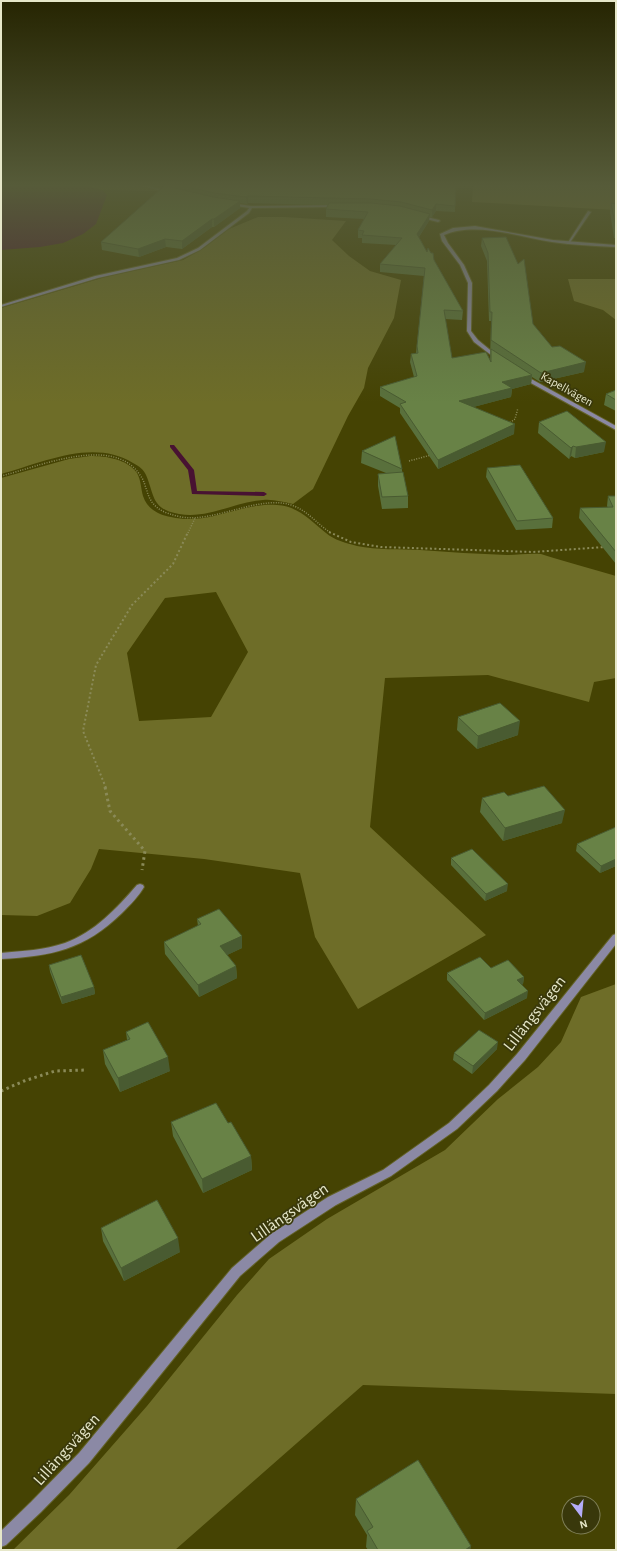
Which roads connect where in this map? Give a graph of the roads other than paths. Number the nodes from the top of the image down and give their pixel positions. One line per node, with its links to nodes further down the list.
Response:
1 (179, 258): 3 (street)
2 (458, 258): 4 (street)
3 (1, 306)
4 (504, 364)
5 (516, 372): 6 (street, Kapellvägen)
6 (616, 428)
7 (140, 887): 9 (street)
8 (616, 937): 10 (street, Lillängsvägen)
9 (1, 956)
10 (1, 1540)

